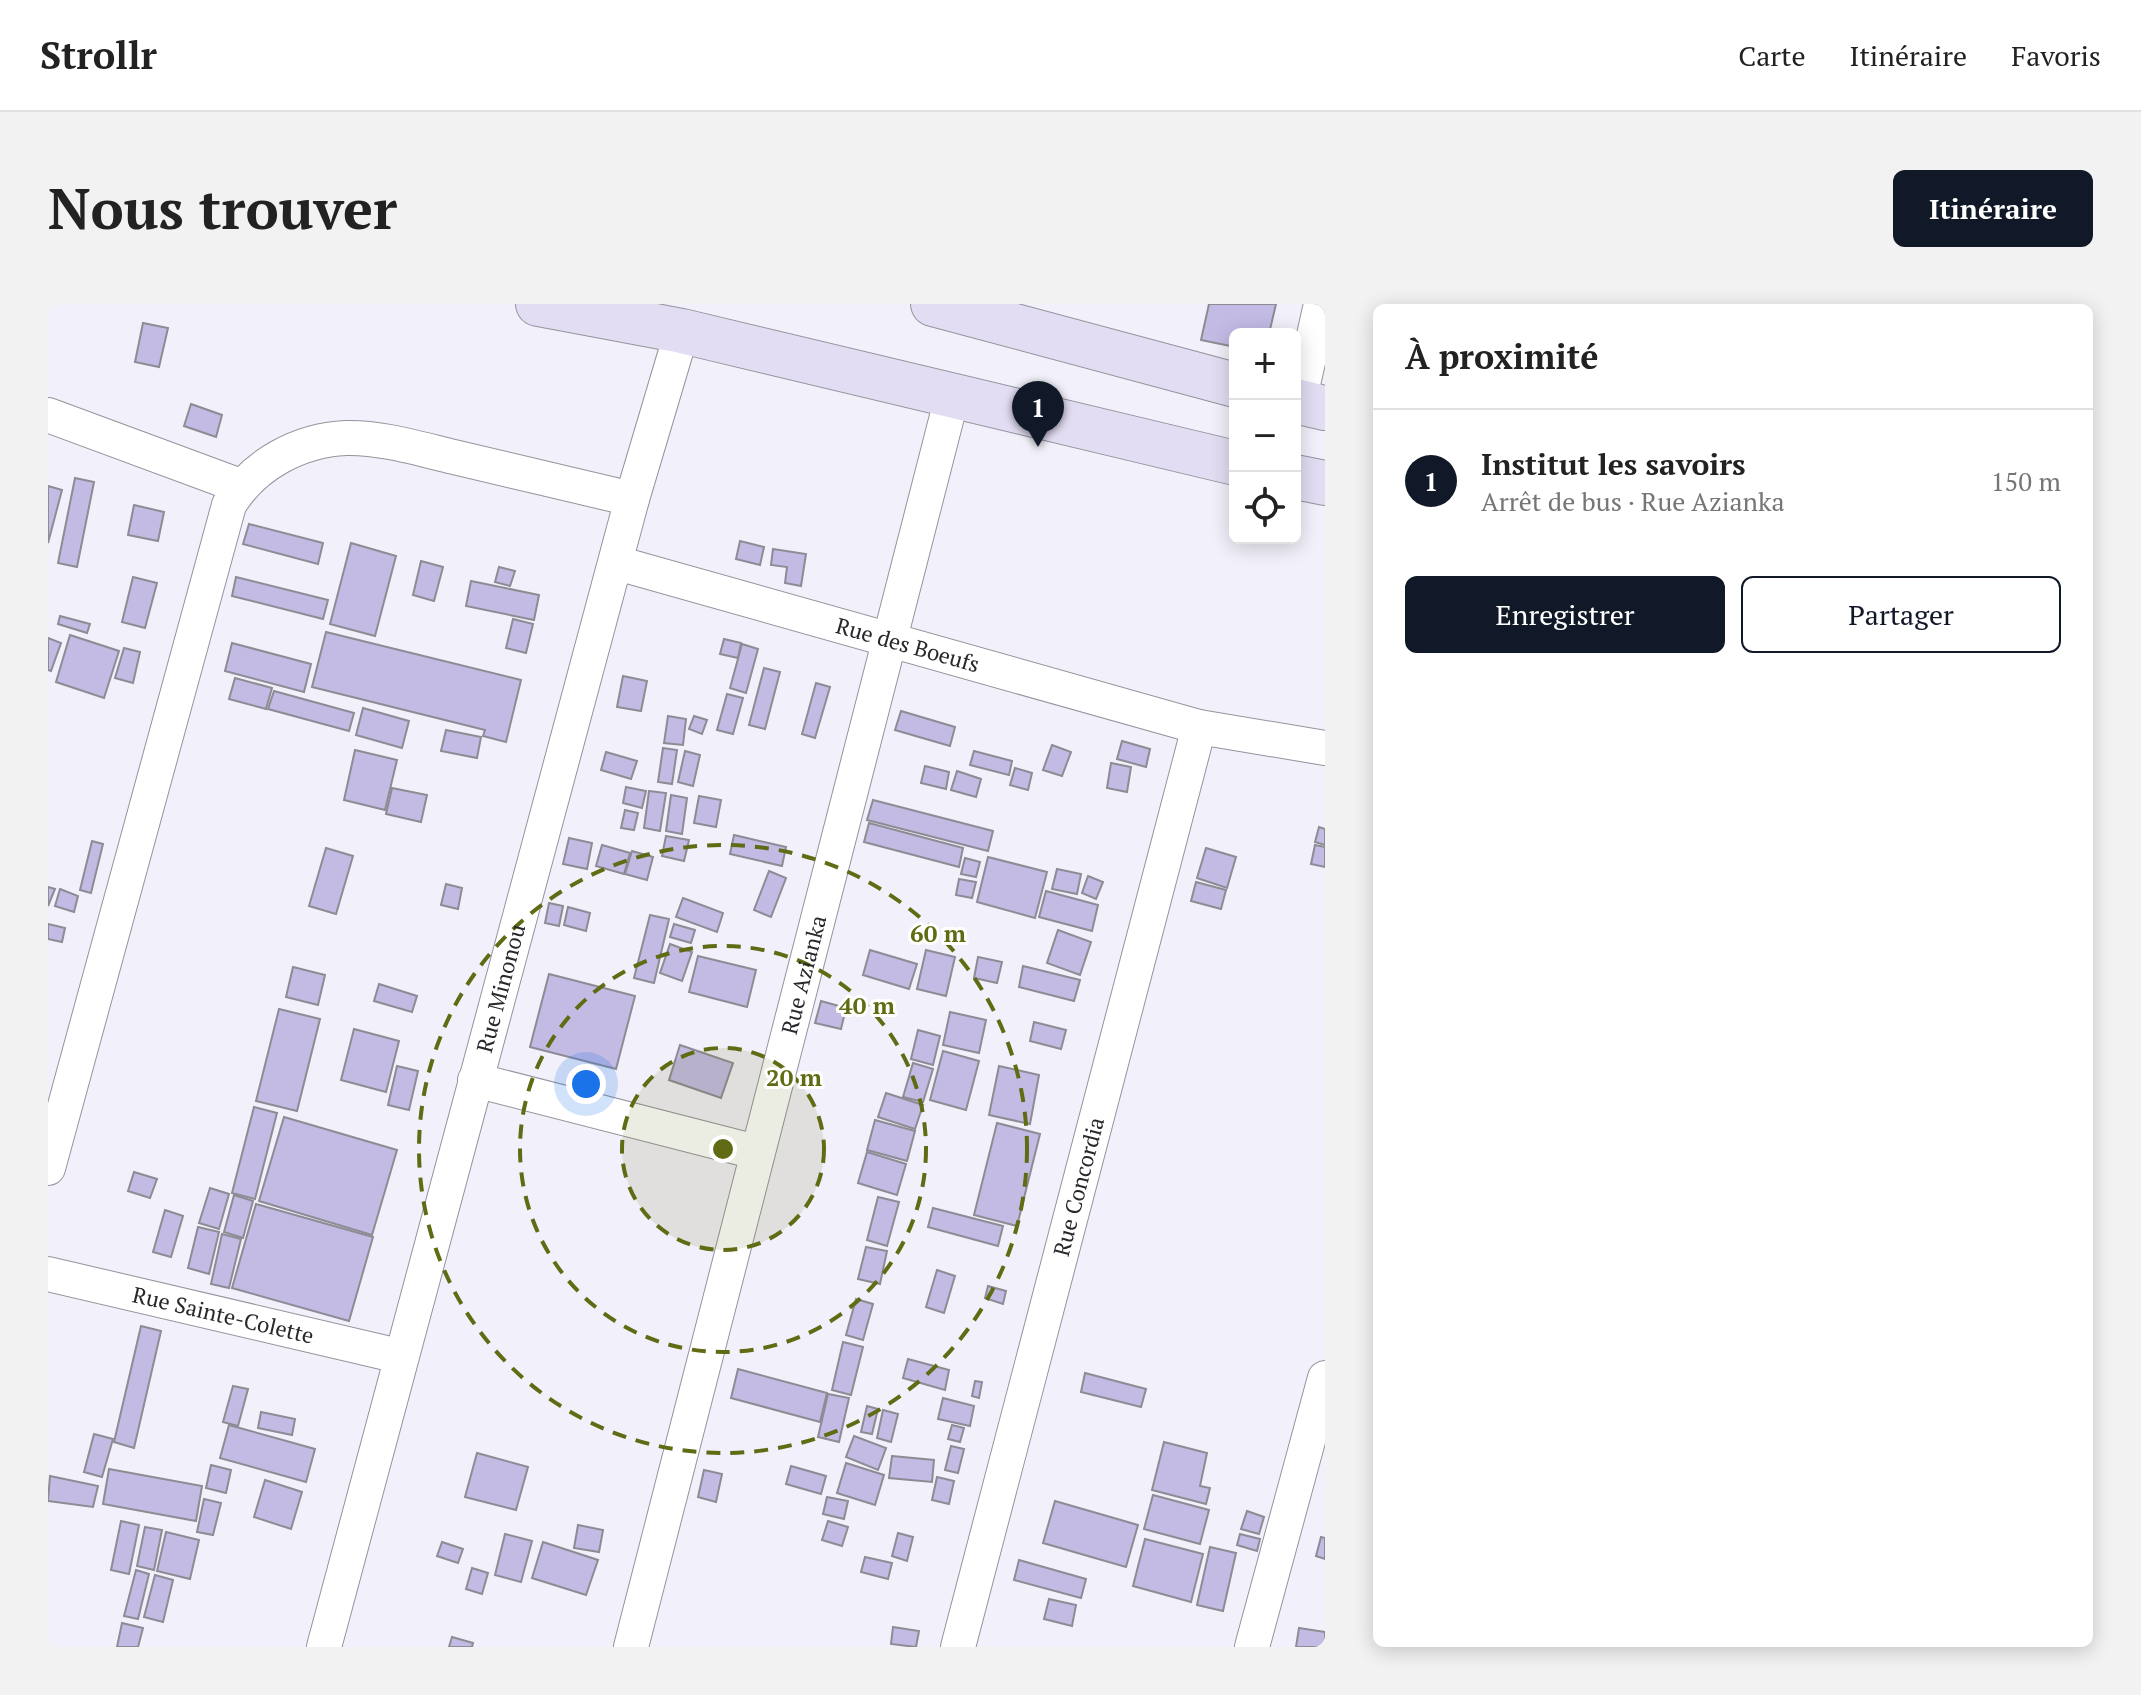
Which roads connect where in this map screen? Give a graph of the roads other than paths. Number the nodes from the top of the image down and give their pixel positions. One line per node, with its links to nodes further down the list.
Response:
1 (538, 304): 5 (main road)
2 (933, 304): 4 (main road)
3 (1321, 304): 8 (street)
4 (979, 310): 6 (main road)
5 (682, 331): 7 (main road); 14 (street, Rue Minonou)
6 (1229, 383)
7 (952, 397): 10 (main road); 16 (street, Rue Azianka)
8 (1306, 403)
9 (48, 415): 13 (street)
10 (1229, 462)
11 (1301, 478): 12 (main road)
12 (1325, 483)
13 (240, 486): 14 (street); 21 (street)
14 (632, 499): 15 (street, Rue Minonou)
15 (617, 563): 16 (street, Rue des Boeufs); 19 (street, Rue Minonou)
16 (887, 638): 17 (street, Rue des Boeufs); 20 (street, Rue Azianka)
17 (1199, 727): 18 (street, Rue des Boeufs); 27 (street, Rue Concordia)
18 (1325, 748)
19 (475, 1080): 20 (street); 23 (street, Rue Minonou)
20 (756, 1152): 26 (street, Rue Azianka)
21 (48, 1168)
22 (48, 1274): 23 (street, Rue Sainte-Colette)
23 (399, 1356): 25 (street, Rue Minonou)
24 (1325, 1378): 28 (street)
25 (324, 1647)
26 (631, 1647)
27 (958, 1647)
28 (1252, 1647)

